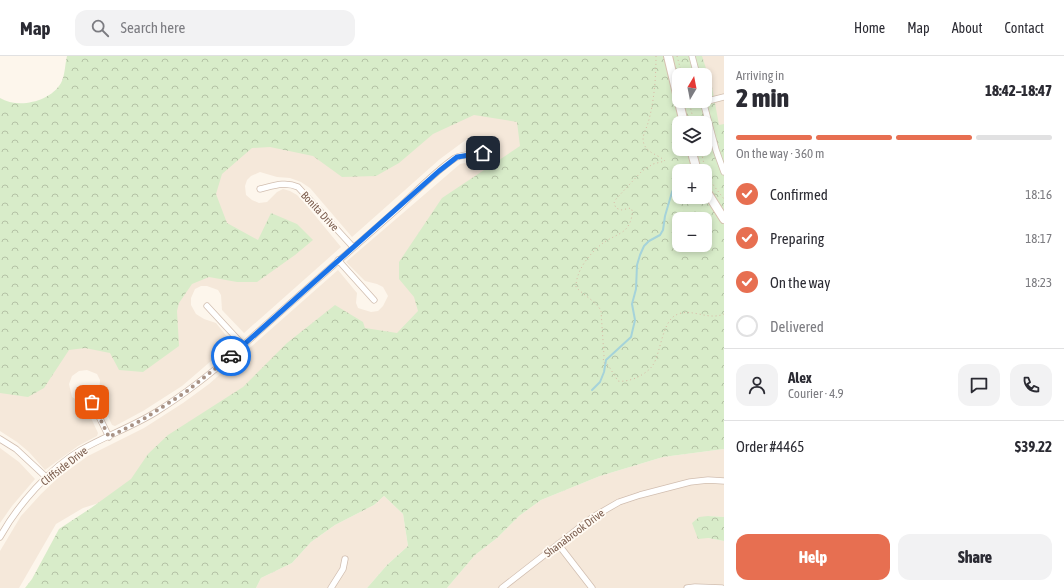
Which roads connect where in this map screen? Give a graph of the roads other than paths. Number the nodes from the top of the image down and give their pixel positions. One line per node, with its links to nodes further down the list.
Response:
1 (668, 56): 7 (street)
2 (692, 56): 3 (street)
3 (695, 68)
4 (724, 97): 5 (street)
5 (712, 99)
6 (706, 108): 9 (street)
7 (682, 116)
8 (483, 153): 13 (street, Cliffside Drive)
9 (724, 172)
10 (260, 189): 13 (street, Bonita Drive)
11 (712, 200): 12 (street)
12 (724, 219)
13 (353, 247): 14 (street, Cliffside Drive)
14 (338, 260): 15 (street); 17 (street, Cliffside Drive)
15 (374, 300)
16 (207, 306): 17 (street)
17 (243, 345): 19 (street, Cliffside Drive)
18 (86, 390): 19 (street)
19 (109, 437): 21 (street, Cliffside Drive)
20 (0, 439): 21 (street)
21 (46, 477): 23 (street, Cliffside Drive)
22 (724, 481): 24 (street, Shanabrook Drive)
23 (0, 537)
24 (558, 544): 27 (street, Shanabrook Drive); 28 (street)
25 (345, 559): 26 (street)
26 (331, 588)
27 (502, 588)
28 (592, 588)
29 (687, 588): 30 (street)
30 (722, 588)

